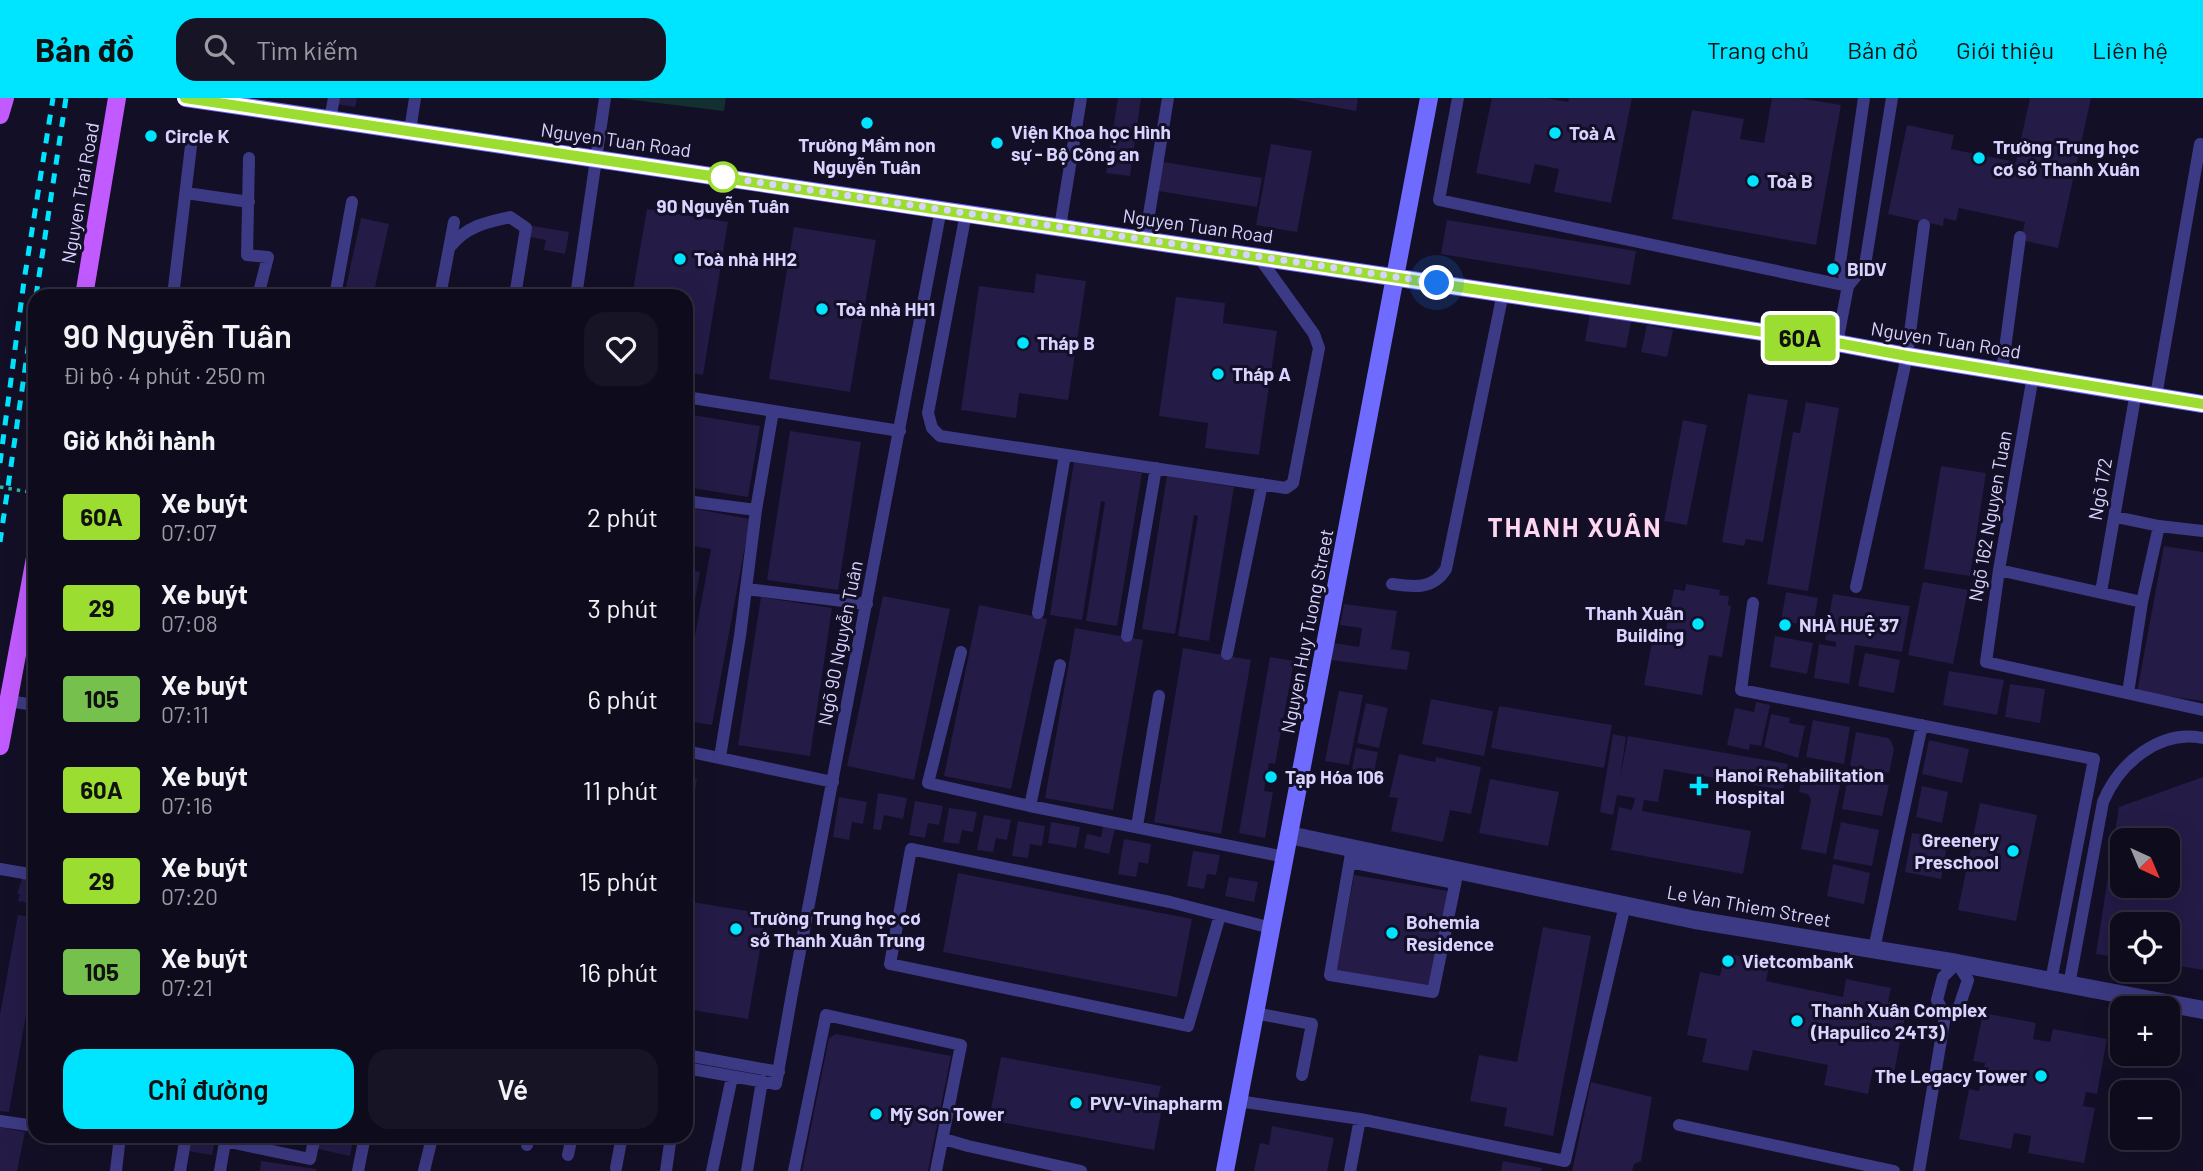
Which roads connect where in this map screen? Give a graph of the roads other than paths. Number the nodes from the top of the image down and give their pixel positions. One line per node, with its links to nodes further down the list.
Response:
1 (5, 98): 15 (main road)
2 (107, 98): 22 (main road)
3 (117, 98): 22 (main road, Nguyen Trai Road)
4 (186, 98): 14 (street, Nguyen Tuan Road)
5 (334, 98): 16 (lane)
6 (415, 98): 17 (lane)
7 (605, 98): 21 (lane)
8 (1081, 98): 30 (lane)
9 (1168, 98): 32 (lane)
10 (1429, 98): 35 (street, Nguyen Huy Tuong Street)
11 (1458, 98): 36 (lane)
12 (1864, 98): 36 (lane)
13 (1892, 98): 36 (lane)
14 (239, 102): 16 (street, Nguyen Tuan Road)
15 (0, 115)
16 (330, 119): 17 (street, Nguyen Tuan Road)
17 (410, 131): 21 (street, Nguyen Tuan Road)
18 (2200, 144): 50 (lane)
19 (191, 146): 23 (lane)
20 (249, 158): 24 (lane)
21 (596, 158): 26 (street, Nguyen Tuan Road); 43 (lane)
22 (103, 189): 37 (main road, Nguyen Trai Road)
23 (186, 193): 24 (lane); 38 (lane)
24 (249, 202): 39 (lane)
25 (352, 202): 40 (lane)
26 (941, 209): 27 (street, Nguyen Tuan Road); 54 (lane, Ngõ 90 Nguyễn Tuân)
27 (966, 213): 30 (street, Nguyen Tuan Road); 55 (lane)
28 (454, 222): 33 (lane)
29 (1924, 225): 46 (lane)
30 (1060, 227): 32 (street, Nguyen Tuan Road)
31 (2020, 237): 47 (lane)
32 (1144, 239): 34 (street, Nguyen Tuan Road)
33 (450, 247): 41 (lane); 42 (lane)
34 (1258, 256): 35 (street, Nguyen Tuan Road); 57 (lane)
35 (1396, 276): 44 (street, Nguyen Tuan Road); 90 (street, Nguyen Huy Tuong Street)
36 (1848, 286): 45 (lane)
37 (85, 289)
38 (174, 289)
39 (260, 289)
40 (336, 289)
41 (441, 289)
42 (516, 289)
43 (577, 289)
44 (1503, 293): 45 (street, Nguyen Tuan Road); 64 (lane)
45 (1837, 343): 46 (street, Nguyen Tuan Road)
46 (1907, 356): 47 (street, Nguyen Tuan Road); 65 (lane)
47 (2001, 371): 48 (street, Nguyen Tuan Road)
48 (2033, 376): 49 (street, Nguyen Tuan Road); 63 (lane, Ngõ 162 Nguyen Tuan)
49 (2136, 392): 50 (street, Nguyen Tuan Road); 60 (lane, Ngõ 172)
50 (2156, 396): 52 (street, Nguyen Tuan Road)
51 (693, 398): 53 (lane)
52 (2203, 404)
53 (773, 411): 54 (lane); 59 (lane)
54 (900, 430): 71 (lane, Ngõ 90 Nguyễn Tuân)
55 (1065, 455): 56 (lane); 72 (lane)
56 (1156, 468): 57 (lane); 73 (lane)
57 (1262, 484): 75 (lane)
58 (693, 501): 59 (lane)
59 (756, 510): 66 (lane)
60 (2116, 517): 61 (lane); 67 (lane, Ngõ 172)
61 (2159, 526): 62 (lane); 69 (lane)
62 (2203, 531)
63 (1999, 570): 67 (lane); 77 (lane, Ngõ 162 Nguyen Tuan)
64 (1392, 584)
65 (1856, 587)
66 (747, 589): 71 (lane); 86 (lane)
67 (2101, 592): 69 (lane)
68 (28, 595): 79 (main road)
69 (2142, 602): 77 (lane)
70 (1754, 603): 82 (lane)
71 (867, 604): 87 (lane, Ngõ 90 Nguyễn Tuân)
72 (1038, 613)
73 (1127, 636)
74 (961, 652): 88 (lane)
75 (1227, 654)
76 (1060, 665): 88 (lane)
77 (2128, 693): 81 (lane)
78 (1159, 696): 89 (lane)
79 (8, 701): 80 (lane); 84 (main road)
80 (28, 704)
81 (2203, 710)
82 (1922, 725): 99 (lane); 101 (lane)
83 (2203, 738): 101 (lane)
84 (0, 746)
85 (693, 752): 86 (lane)
86 (720, 757): 87 (lane)
87 (833, 782): 109 (lane, Ngõ 90 Nguyễn Tuân)
88 (1030, 806): 89 (lane)
89 (1137, 827): 92 (lane)
90 (1289, 835): 91 (street, Le Van Thiem Street); 92 (street, Nguyen Huy Tuong Street)
91 (1351, 855): 95 (street, Le Van Thiem Street); 95 (lane)
92 (1285, 857): 98 (street, Nguyen Huy Tuong Street)
93 (0, 869): 94 (lane)
94 (28, 874)
95 (1457, 876): 96 (street, Le Van Thiem Street)
96 (1625, 905): 99 (street, Le Van Thiem Street); 128 (lane)
97 (1220, 915): 97 (lane); 98 (lane)
98 (1271, 928): 103 (street, Nguyen Huy Tuong Street)
99 (1874, 949): 100 (street, Le Van Thiem Street)
100 (1957, 963): 101 (street, Le Van Thiem Street); 104 (lane); 104 (lane)
101 (2060, 983): 102 (street, Le Van Thiem Street)
102 (2203, 1010)
103 (1255, 1013): 107 (lane); 111 (street, Nguyen Huy Tuong Street)
104 (1945, 1016): 144 (lane)
105 (693, 1057): 109 (lane)
106 (693, 1069): 108 (lane)
107 (1302, 1075)
108 (732, 1077): 110 (lane); 136 (lane)
109 (778, 1078): 110 (lane)
110 (762, 1082): 137 (lane)
111 (1238, 1101): 112 (lane); 141 (street, Nguyen Huy Tuong Street)
112 (1360, 1119): 128 (lane); 142 (lane)
113 (0, 1121): 114 (lane)
114 (28, 1125)
115 (1679, 1125): 143 (lane)
116 (944, 1139): 138 (lane); 139 (lane); 140 (lane)
117 (119, 1143): 130 (lane)
118 (185, 1143): 131 (lane)
119 (225, 1143): 132 (lane)
120 (243, 1143): 121 (lane)
121 (313, 1143)
122 (364, 1143): 133 (lane)
123 (431, 1143): 134 (lane)
124 (571, 1143): 127 (lane)
125 (621, 1143): 129 (lane)
126 (670, 1143): 135 (lane)
127 (568, 1155)
128 (1564, 1166)
129 (616, 1168)
130 (116, 1171)
131 (180, 1171)
132 (220, 1171)
133 (358, 1171)
134 (424, 1171)
135 (666, 1171)
136 (712, 1171)
137 (747, 1171)
138 (794, 1171)
139 (936, 1171)
140 (1081, 1171)
141 (1224, 1171)
142 (1350, 1171)
143 (1894, 1171)
144 (1919, 1171)

